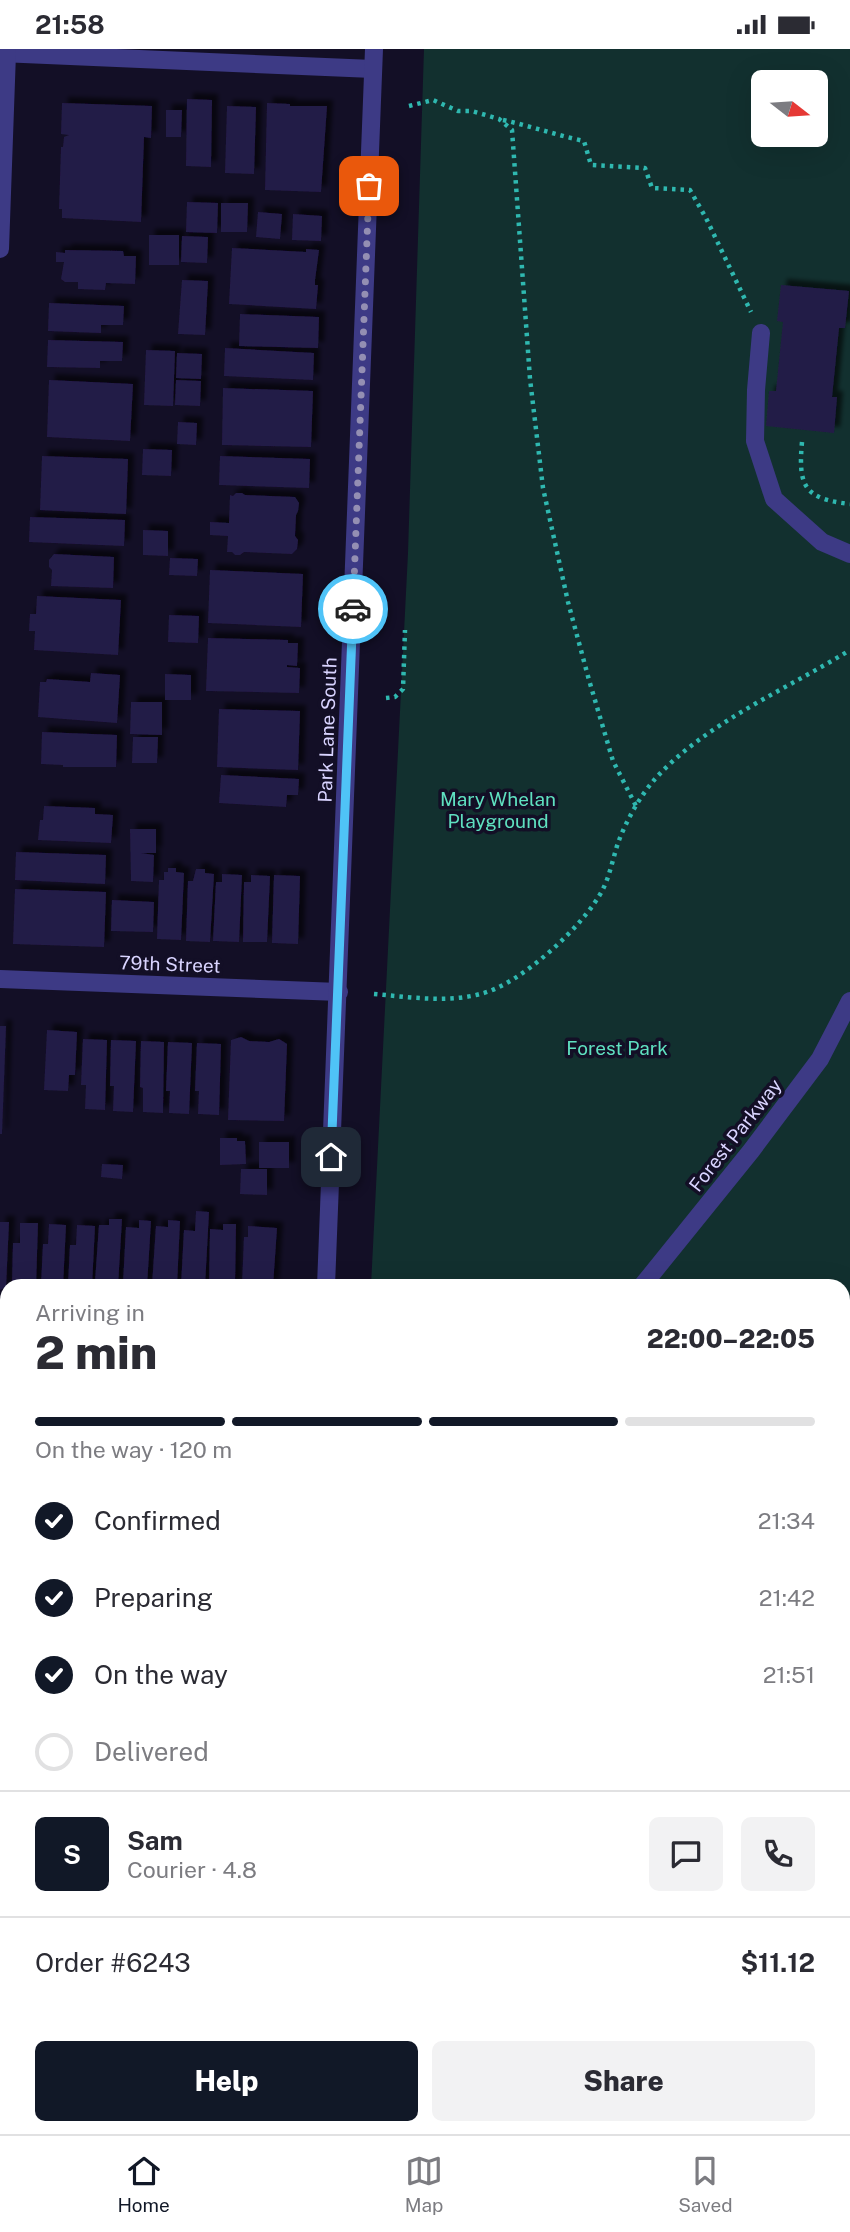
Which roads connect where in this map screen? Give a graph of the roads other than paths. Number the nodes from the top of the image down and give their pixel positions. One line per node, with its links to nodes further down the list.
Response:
1 (374, 49): 3 (street, Park Lane South)
2 (3, 53): 3 (street); 4 (street)
3 (373, 69): 8 (street, Park Lane South)
4 (0, 249)
5 (761, 333): 6 (street)
6 (850, 554)
7 (0, 979): 8 (street, 79th Street)
8 (338, 992): 10 (street, Park Lane South)
9 (850, 1001): 11 (street, Forest Parkway)
10 (326, 1279)
11 (648, 1279)

